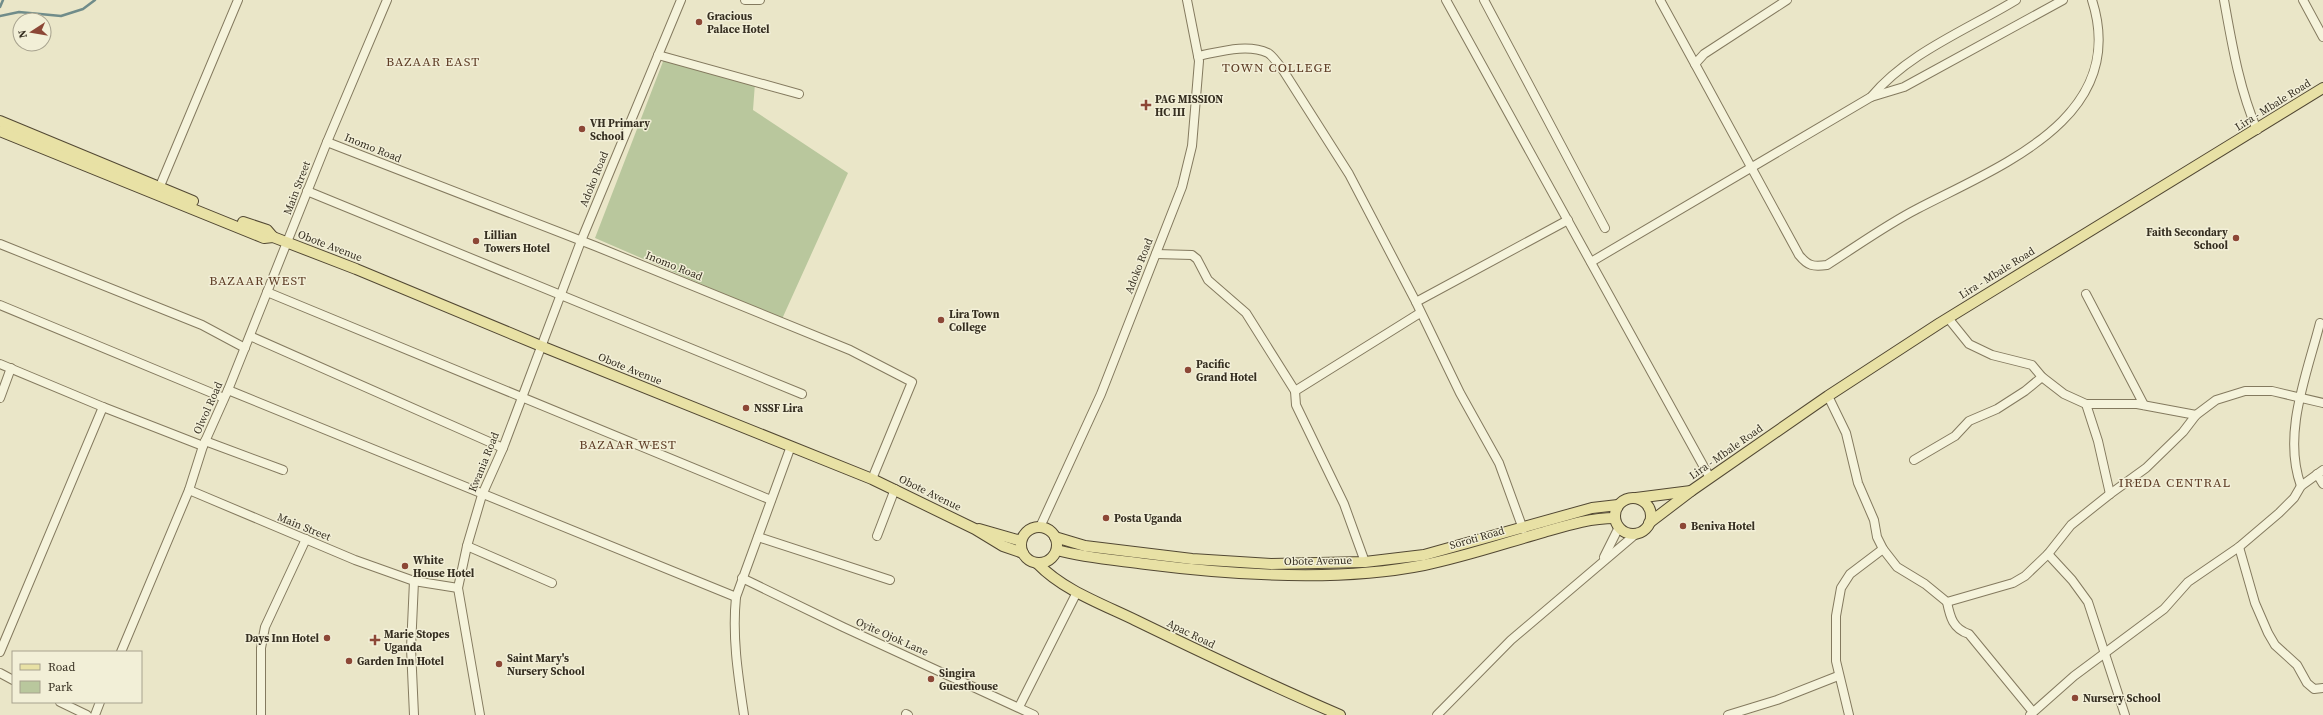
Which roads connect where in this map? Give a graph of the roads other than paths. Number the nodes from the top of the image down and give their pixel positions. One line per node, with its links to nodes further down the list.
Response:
1 (238, 0): 28 (street)
2 (387, 0): 26 (street, Main Street)
3 (681, 0): 17 (street, Adoko Road)
4 (745, 0): 5 (street)
5 (760, 0)
6 (1187, 0): 18 (street, Adoko Road)
7 (1446, 0): 30 (street)
8 (1484, 0): 31 (street)
9 (1660, 0): 19 (street)
10 (1787, 0): 19 (street)
11 (2016, 0): 22 (street)
12 (2063, 0): 22 (street)
13 (2092, 0): 27 (street)
14 (2224, 0): 24 (street)
15 (2303, 0): 16 (street)
16 (2323, 37)
17 (658, 55): 21 (street); 33 (street, Adoko Road)
18 (1198, 56): 36 (street, Adoko Road); 41 (street)
19 (1695, 64): 27 (street)
20 (2323, 88): 24 (main road, Lira - Mbale Road)
21 (799, 94)
22 (1871, 97): 27 (street)
23 (0, 121): 28 (main road, Obote Avenue)
24 (2257, 130): 44 (main road, Lira - Mbale Road)
25 (0, 131): 32 (main road, Obote Avenue)
26 (327, 142): 29 (street, Main Street); 33 (street, Inomo Road)
27 (1752, 168): 37 (street)
28 (160, 186): 32 (main road, Obote Avenue)
29 (307, 191): 34 (street, Main Street); 40 (street)
30 (1568, 220): 37 (street); 41 (street)
31 (1605, 228)
32 (272, 237): 34 (main road, Obote Avenue)
33 (581, 241): 40 (street, Adoko Road); 72 (street, Inomo Road)
34 (288, 243): 38 (street, Olwol Road); 47 (main road, Obote Avenue)
35 (0, 244): 48 (street)
36 (1156, 254): 53 (street); 85 (street, Adoko Road)
37 (1591, 262): 71 (street)
38 (267, 292): 46 (street, Olwol Road); 56 (street)
39 (2086, 294): 62 (street)
40 (561, 295): 47 (street, Adoko Road); 54 (street)
41 (1416, 302): 43 (street)
42 (0, 305): 59 (street)
43 (1420, 313): 53 (street); 87 (street)
44 (1948, 318): 51 (street); 55 (main road, Lira - Mbale Road)
45 (2320, 323): 57 (street)
46 (250, 336): 48 (street, Olwol Road); 67 (street)
47 (541, 346): 56 (street, Kwania Road); 66 (main road, Obote Avenue)
48 (245, 348): 52 (street, Olwol Road)
49 (0, 364): 50 (street, Olwol Road)
50 (11, 368): 58 (street); 63 (street, Olwol Road)
51 (2042, 377): 61 (street); 68 (street)
52 (228, 390): 59 (street, Olwol Road); 79 (street)
53 (1295, 391): 101 (street)
54 (802, 394)
55 (1828, 396): 71 (main road, Lira - Mbale Road); 96 (street)
56 (522, 397): 67 (street, Kwania Road); 81 (street)
57 (2299, 397): 60 (street); 64 (street); 74 (street)
58 (0, 398)
59 (224, 398): 65 (street, Olwol Road)
60 (2323, 403)
61 (2086, 404): 62 (street); 78 (street)
62 (2144, 405): 64 (street)
63 (103, 408): 65 (street, Olwol Road); 114 (street)
64 (2196, 415): 78 (street)
65 (204, 444): 69 (street); 76 (street)
66 (791, 446): 72 (main road, Obote Avenue); 81 (street)
67 (502, 448): 79 (street, Kwania Road)
68 (1914, 460)
69 (283, 470)
70 (2320, 472): 73 (street); 74 (street)
71 (1710, 478): 77 (main road, Lira - Mbale Road)
72 (872, 479): 75 (main road, Obote Avenue)
73 (2323, 484)
74 (2301, 486): 95 (street)
75 (895, 489): 86 (main road, Obote Avenue); 89 (street)
76 (189, 490): 92 (street, Main Street); 112 (street)
77 (1691, 491): 80 (main road); 84 (main road, Lira - Mbale Road)
78 (2110, 494): 99 (street)
79 (482, 495): 94 (street, Kwania Road); 110 (street)
80 (1636, 498): 82 (main road); 84 (main road)
81 (771, 500): 90 (street)
82 (1618, 505): 83 (main road); 87 (main road, Soroti Road)
83 (1617, 523): 88 (main road); 100 (street); 103 (main road, Soroti Road)
84 (1649, 523): 88 (main road)
85 (1040, 527): 91 (main road); 93 (main road)
86 (975, 528): 93 (main road, Obote Avenue); 98 (main road, Obote Avenue)
87 (1523, 529): 101 (main road, Soroti Road)
88 (1637, 533): 100 (street)
89 (877, 536)
90 (758, 537): 104 (street); 105 (street)
91 (1055, 537): 97 (main road); 101 (main road, Obote Avenue)
92 (306, 539): 106 (street, Main Street); 125 (street)
93 (1021, 541): 98 (main road)
94 (467, 546): 107 (street); 108 (street, Kwania Road)
95 (2239, 547): 113 (street); 118 (street)
96 (1883, 549): 111 (street); 116 (street)
97 (1057, 550): 102 (main road); 103 (main road, Obote Avenue)
98 (1023, 553): 102 (main road)
99 (2048, 554): 111 (street); 113 (street)
100 (1603, 560): 131 (street)
101 (1365, 562)
102 (1038, 564): 109 (main road, Apac Road)
103 (1365, 573)
104 (742, 578): 110 (street); 121 (street, Oyite Ojok Lane)
105 (890, 580)
106 (414, 581): 108 (street, Main Street); 126 (street)
107 (552, 583)
108 (458, 588): 127 (street)
109 (1078, 592): 121 (street); 130 (main road, Apac Road)
110 (736, 597): 128 (street)
111 (1947, 602): 122 (street)
112 (121, 651)
113 (2105, 651): 122 (street); 134 (street)
114 (0, 652)
115 (0, 673): 117 (street)
116 (1838, 676): 132 (street); 133 (street)
117 (12, 679)
118 (2323, 688)
119 (62, 703): 123 (street)
120 (100, 703): 124 (street)
121 (1019, 707): 129 (street, Oyite Ojok Lane)
122 (2032, 714)
123 (87, 715)
124 (95, 715)
125 (261, 715)
126 (414, 715)
127 (480, 715)
128 (744, 715)
129 (1034, 715)
130 (1340, 715)
131 (1436, 715)
132 (1728, 715)
133 (1849, 715)
134 (2125, 715)

